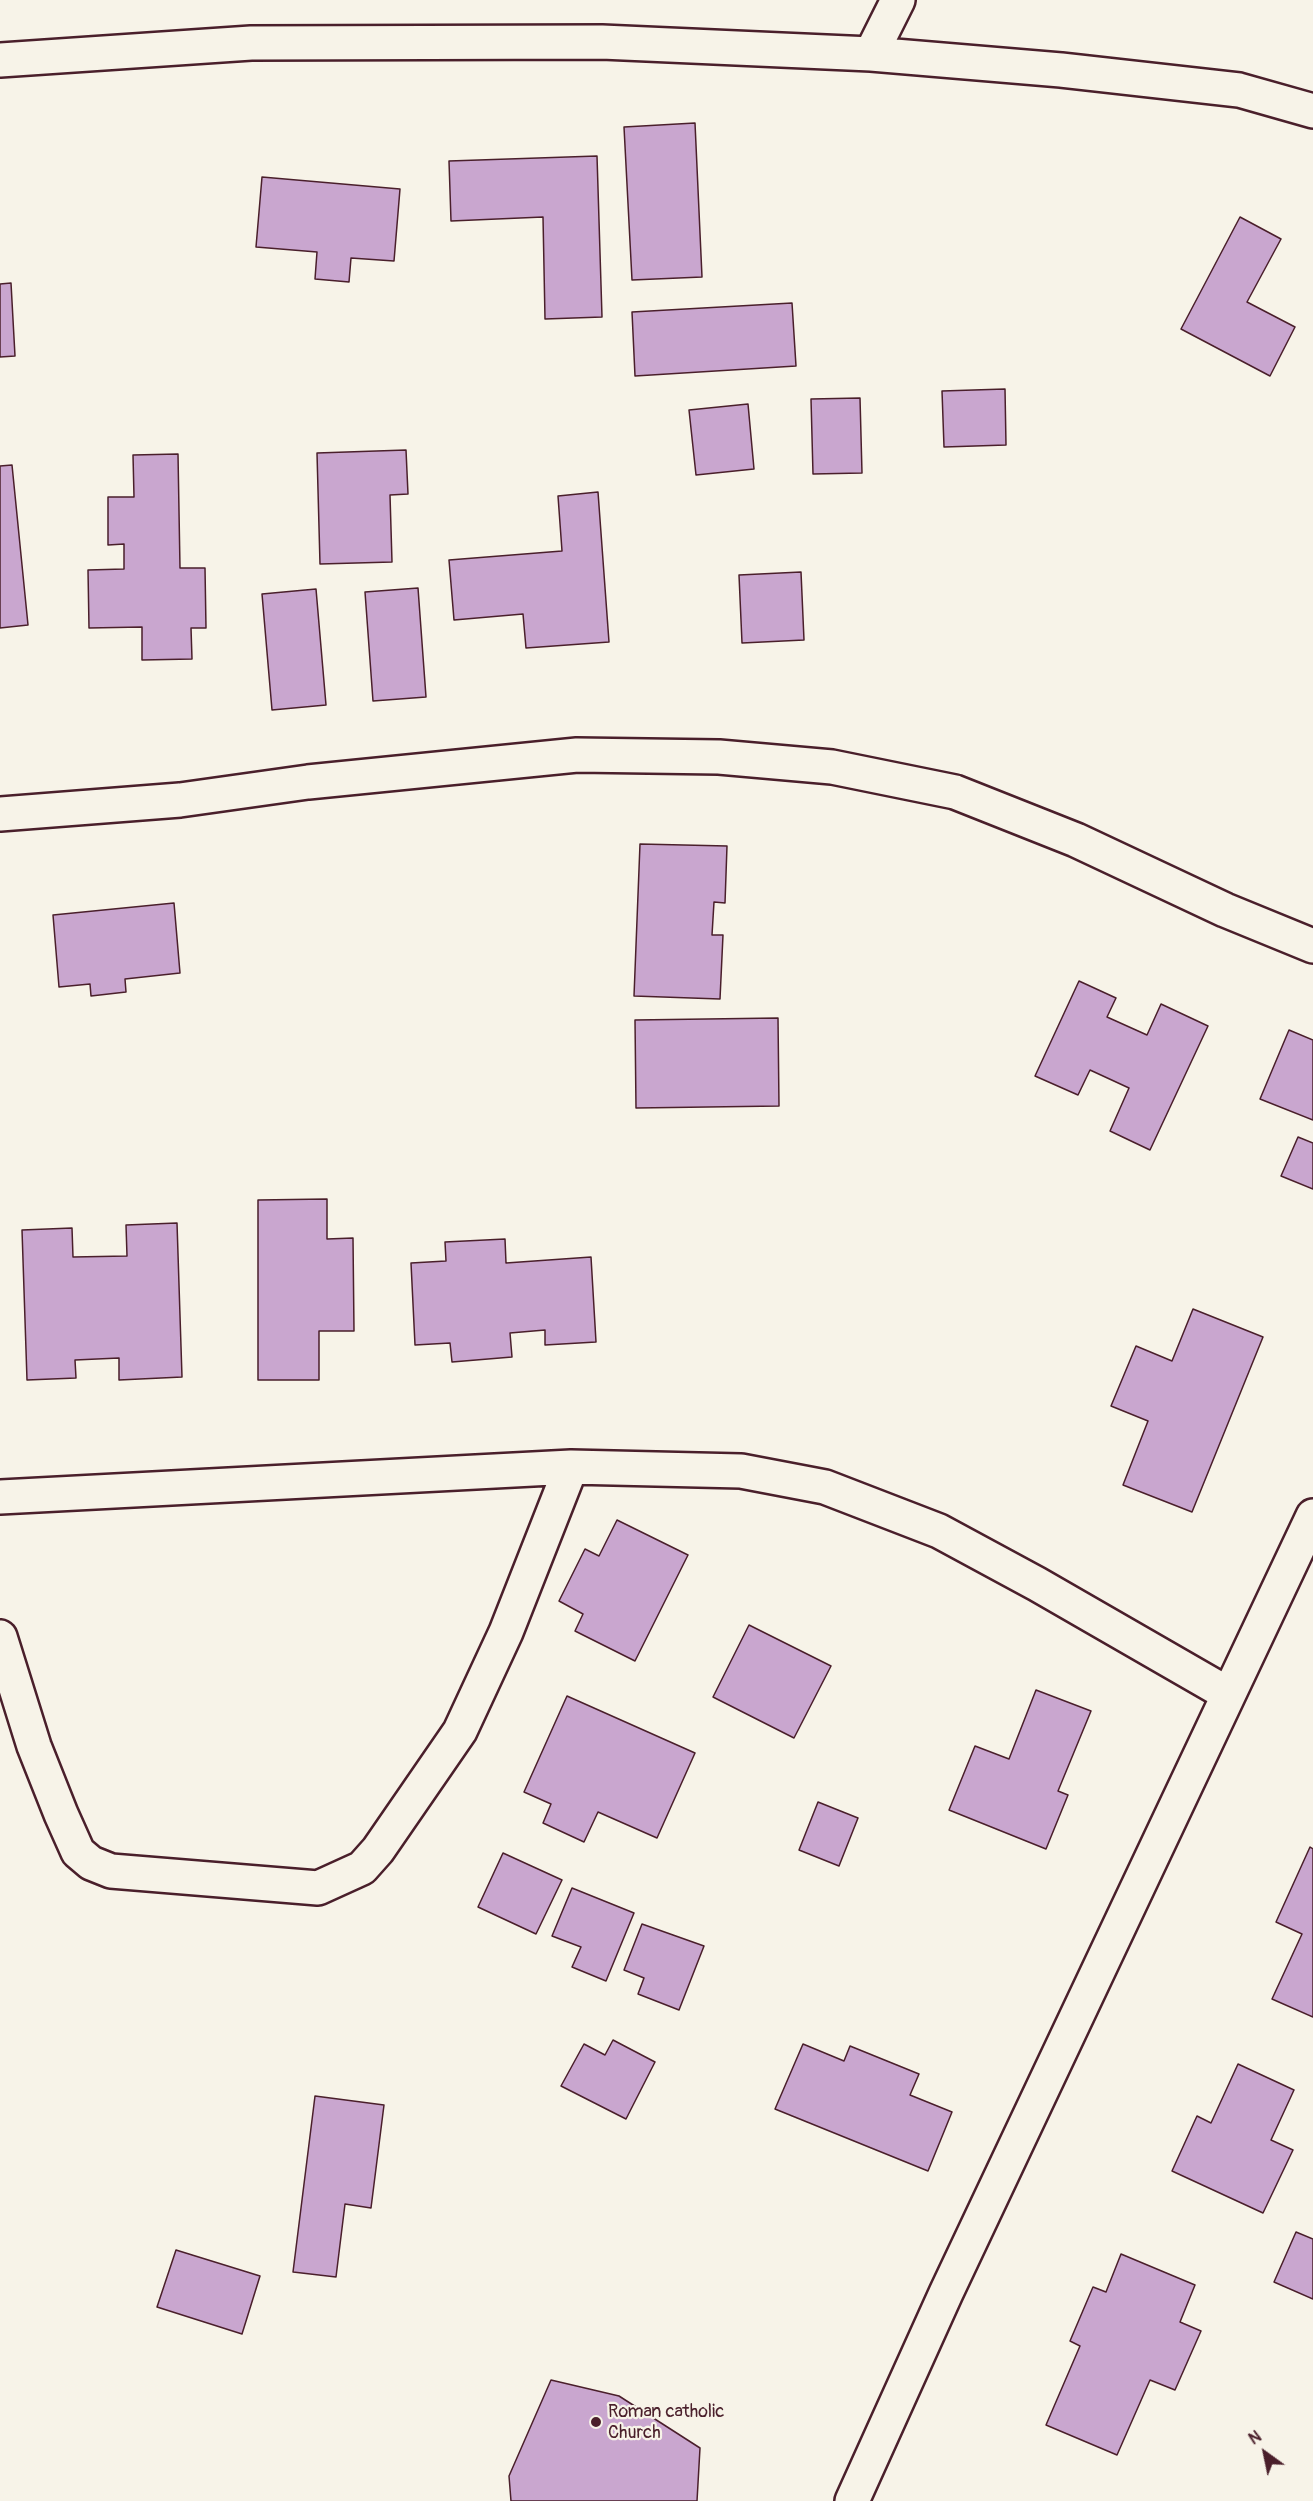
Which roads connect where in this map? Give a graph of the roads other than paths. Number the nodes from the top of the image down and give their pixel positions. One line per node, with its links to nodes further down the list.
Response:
1 (898, 0): 2 (street)
2 (871, 54): 3 (street); 4 (street)
3 (0, 60)
4 (1313, 111)
5 (0, 814): 6 (street)
6 (1313, 946)
7 (571, 1467): 8 (street); 10 (street); 11 (street)
8 (0, 1497)
9 (1313, 1516): 11 (street)
10 (0, 1637)
11 (1228, 1694): 12 (street)
12 (852, 2501)

